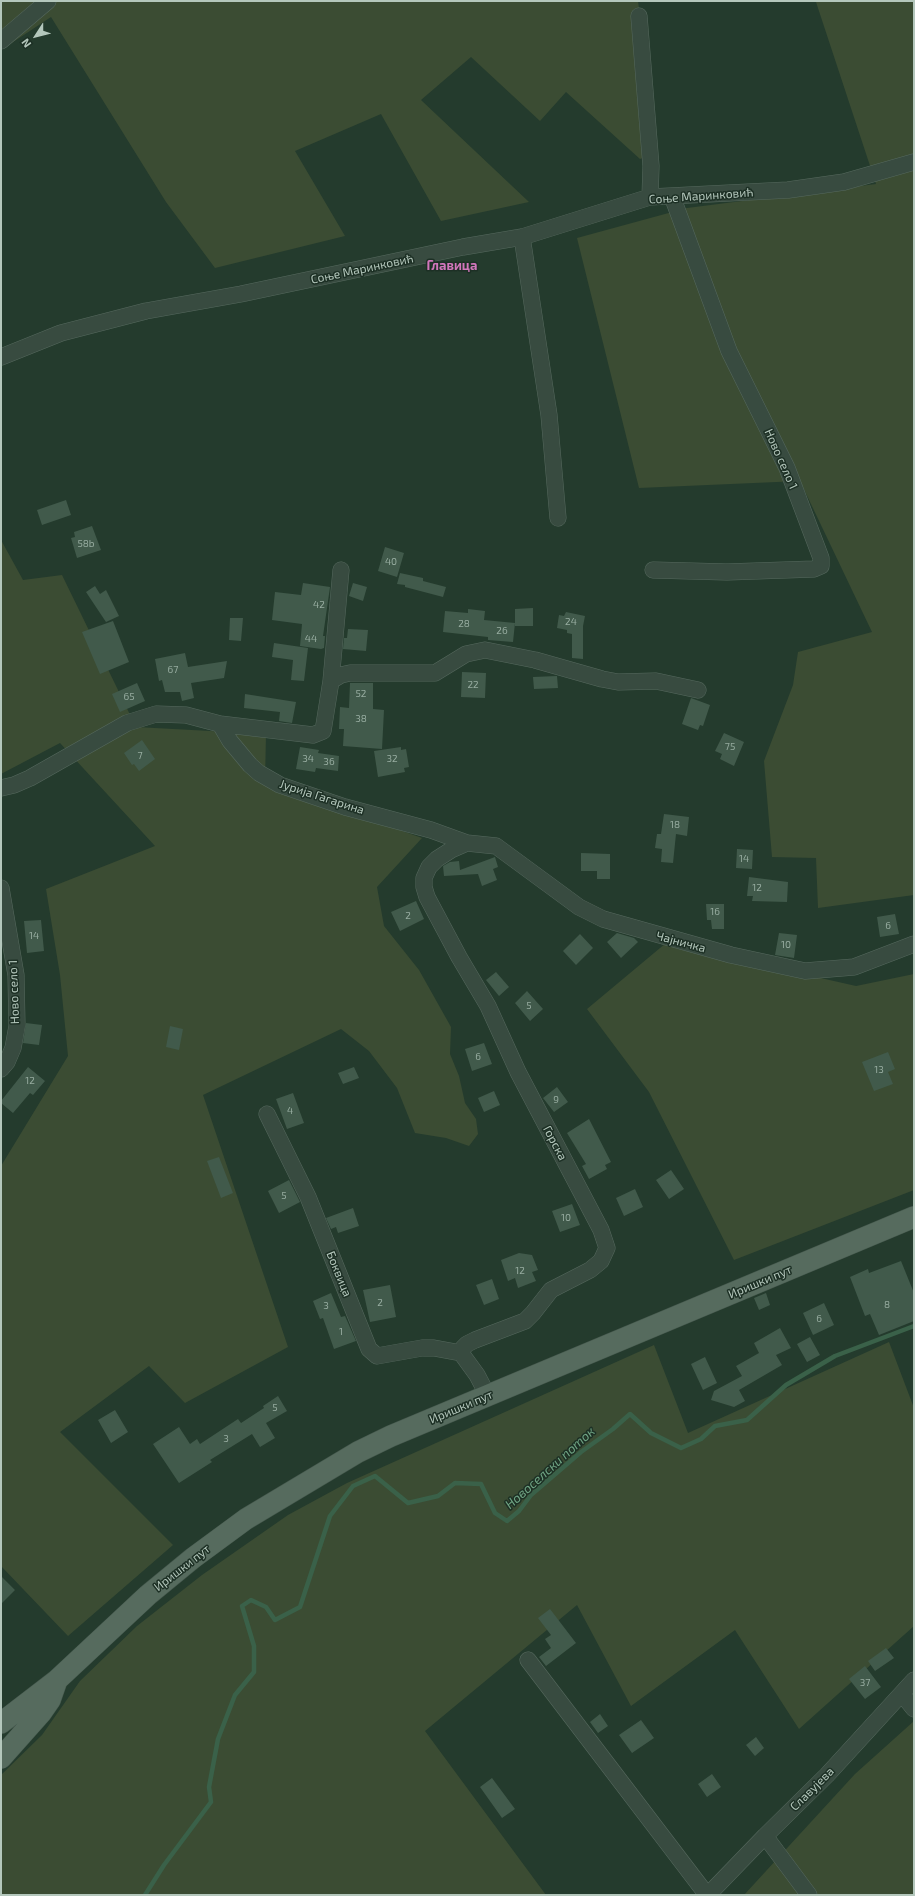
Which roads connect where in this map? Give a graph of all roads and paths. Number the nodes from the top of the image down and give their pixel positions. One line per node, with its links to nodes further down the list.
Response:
1 (48, 1): 3 (street)
2 (639, 16): 6 (street)
3 (1, 41)
4 (914, 162): 5 (street, Соње Маринковић)
5 (672, 196): 6 (street, Соње Маринковић); 11 (street, Ново село 1)
6 (650, 197): 7 (street, Соње Маринковић)
7 (522, 237): 8 (street, Соње Маринковић); 9 (street)
8 (1, 357)
9 (558, 518)
10 (341, 570): 12 (street)
11 (653, 570)
12 (331, 681): 13 (street); 14 (street)
13 (698, 690)
14 (220, 724): 15 (street); 16 (street, Јурија Гагарина)
15 (1, 788)
16 (467, 843): 18 (street, Чајничка); 22 (street, Горска)
17 (1, 888): 19 (street, Ново село 1)
18 (914, 944)
19 (1, 1069)
20 (267, 1114): 22 (street, Боквица)
21 (914, 1217): 23 (main road, Иришки пут)
22 (461, 1353): 23 (street)
23 (488, 1396): 25 (main road, Иришки пут)
24 (528, 1660): 32 (street)
25 (57, 1680): 29 (main road, Иришки пут); 30 (main road)
26 (914, 1680): 27 (street, Славујева)
27 (902, 1694): 28 (street); 31 (street, Славујева)
28 (914, 1709)
29 (1, 1723)
30 (1, 1758)
31 (765, 1836): 32 (street, Славујева); 33 (street)
32 (708, 1895)
33 (810, 1895)

